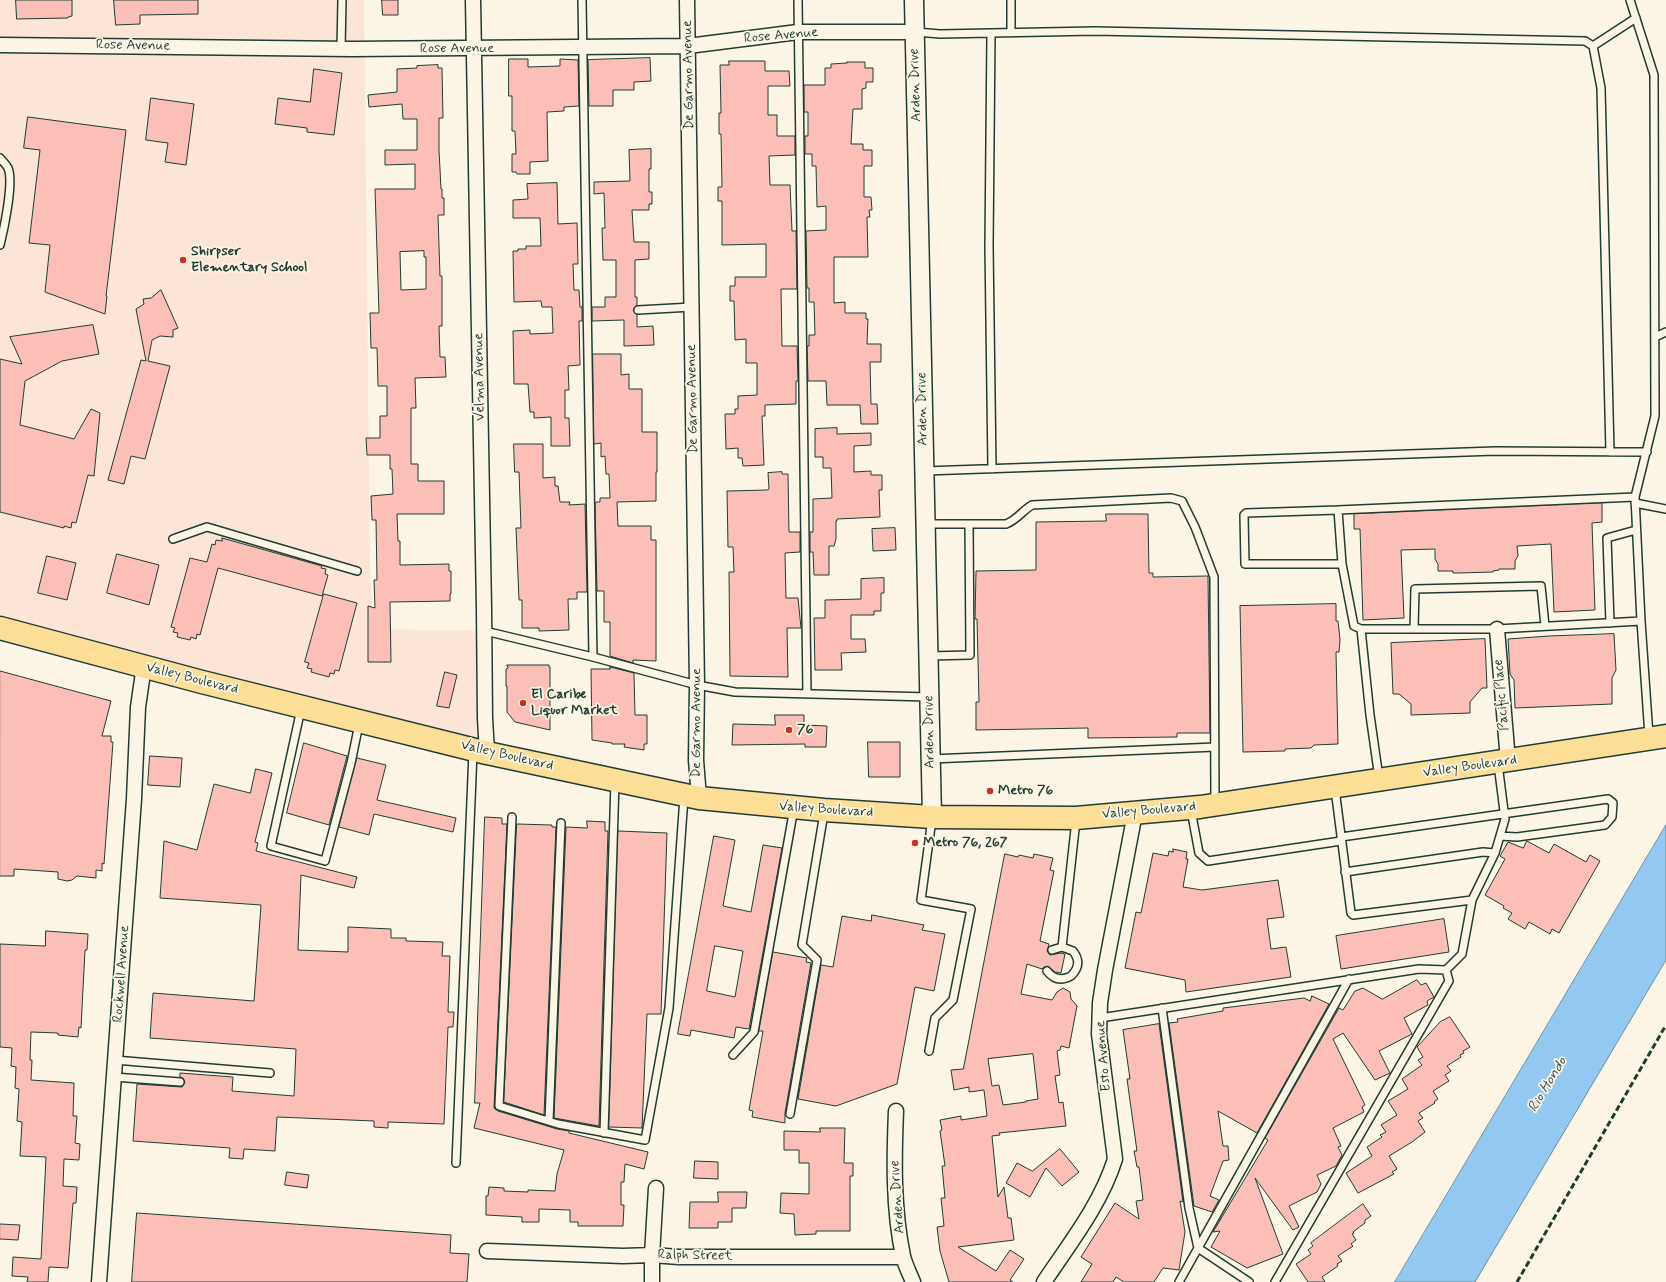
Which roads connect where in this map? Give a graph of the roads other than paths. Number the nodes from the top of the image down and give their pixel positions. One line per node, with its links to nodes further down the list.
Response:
1 (342, 0): 18 (lane)
2 (473, 0): 19 (street, Velma Avenue)
3 (582, 0): 17 (lane)
4 (687, 0): 15 (street, De Garmo Avenue)
5 (798, 0): 10 (lane)
6 (914, 0): 11 (street, Arden Drive)
7 (1011, 0): 12 (lane)
8 (1630, 0): 9 (lane)
9 (1636, 18): 16 (lane); 25 (lane)
10 (798, 32): 11 (street, Rose Avenue); 15 (street, Rose Avenue); 51 (lane)
11 (914, 32): 13 (lane); 29 (street, Arden Drive)
12 (1011, 33): 13 (lane); 16 (lane)
13 (991, 34): 28 (lane)
14 (0, 45): 18 (street, Rose Avenue)
15 (688, 46): 17 (street, Rose Avenue); 22 (street, De Garmo Avenue)
16 (1593, 46): 26 (lane)
17 (583, 47): 19 (street, Rose Avenue); 48 (lane)
18 (341, 49): 19 (street, Rose Avenue)
19 (473, 49): 46 (street, Velma Avenue)
20 (0, 158): 21 (lane)
21 (0, 244)
22 (692, 307): 23 (lane); 50 (street, De Garmo Avenue)
23 (638, 310)
24 (1666, 332): 25 (lane)
25 (1655, 337): 27 (lane)
26 (1610, 452): 27 (lane); 28 (lane)
27 (1647, 452): 30 (lane)
28 (992, 469): 29 (lane)
29 (925, 471): 33 (street, Arden Drive)
30 (1635, 500): 31 (lane); 32 (lane); 35 (lane)
31 (1666, 508)
32 (1338, 510): 37 (lane); 37 (lane)
33 (926, 524): 34 (lane); 47 (street, Arden Drive)
34 (969, 524): 47 (lane); 56 (lane)
35 (1636, 530): 39 (lane); 40 (lane)
36 (173, 539): 38 (lane)
37 (1342, 564): 43 (lane)
38 (356, 571)
39 (1641, 621): 40 (lane); 55 (lane)
40 (1610, 623): 41 (lane)
41 (1545, 626): 44 (lane); 45 (lane)
42 (0, 628): 49 (main road, Valley Boulevard)
43 (1361, 629): 44 (lane); 61 (lane)
44 (1414, 629): 45 (lane)
45 (1497, 629): 59 (street, Pacific Place)
46 (485, 631): 48 (lane); 57 (street, Velma Avenue)
47 (929, 656): 52 (street, Arden Drive)
48 (594, 657): 50 (lane)
49 (144, 666): 53 (main road, Valley Boulevard); 88 (street, Rockwell Avenue)
50 (697, 686): 51 (lane); 63 (street, De Garmo Avenue)
51 (807, 694): 52 (lane)
52 (930, 697): 58 (street, Arden Drive)
53 (302, 706): 54 (main road, Valley Boulevard); 54 (lane)
54 (360, 721): 57 (main road, Valley Boulevard)
55 (1658, 738): 59 (main road, Valley Boulevard)
56 (1215, 747): 58 (lane); 64 (lane)
57 (480, 751): 60 (main road, Valley Boulevard); 96 (lane)
58 (931, 759): 71 (street, Arden Drive)
59 (1503, 762): 61 (main road, Valley Boulevard); 69 (lane)
60 (615, 780): 63 (main road, Valley Boulevard); 95 (lane)
61 (1380, 780): 62 (main road, Valley Boulevard)
62 (1334, 787): 64 (main road, Valley Boulevard); 75 (lane)
63 (691, 796): 65 (main road, Valley Boulevard); 95 (lane)
64 (1215, 805): 66 (main road, Valley Boulevard)
65 (794, 808): 67 (main road, Valley Boulevard); 87 (lane)
66 (1191, 808): 68 (main road, Valley Boulevard); 75 (lane)
67 (824, 810): 71 (main road, Valley Boulevard); 93 (lane)
68 (1136, 813): 72 (main road, Valley Boulevard); 85 (street, Esto Avenue)
69 (1505, 813): 74 (lane); 74 (lane); 75 (lane)
70 (512, 817): 94 (lane)
71 (932, 817): 72 (main road, Valley Boulevard); 86 (lane)
72 (1076, 818): 79 (lane)
73 (561, 823): 94 (lane)
74 (1500, 836): 76 (lane)
75 (1341, 839): 77 (lane)
76 (1495, 854): 77 (lane); 78 (lane)
77 (1345, 872): 78 (lane)
78 (1472, 900): 81 (lane)
79 (1062, 947): 80 (lane); 82 (lane)
80 (1052, 950)
81 (1446, 970): 83 (lane); 108 (lane)
82 (1047, 971)
83 (1349, 979): 84 (lane); 98 (lane)
84 (1162, 1008): 85 (lane); 98 (lane)
85 (1100, 1018): 105 (street, Esto Avenue)
86 (929, 1051)
87 (733, 1055)
88 (115, 1060): 89 (lane); 90 (street, Rockwell Avenue)
89 (270, 1073)
90 (114, 1077): 91 (lane); 102 (street, Rockwell Avenue)
91 (180, 1082)
92 (896, 1111): 101 (street, Arden Drive)
93 (790, 1114)
94 (549, 1121): 95 (lane)
95 (604, 1133)
96 (456, 1163)
97 (656, 1188): 100 (street)
98 (1198, 1248): 106 (lane); 107 (lane)
99 (487, 1252): 100 (street, Ralph Street)
100 (652, 1255): 101 (street, Ralph Street); 103 (street)
101 (903, 1257): 104 (street, Arden Drive)
102 (99, 1282)
103 (652, 1282)
104 (913, 1282)
105 (1044, 1282)
106 (1179, 1282)
107 (1250, 1282)
108 (1275, 1282)

